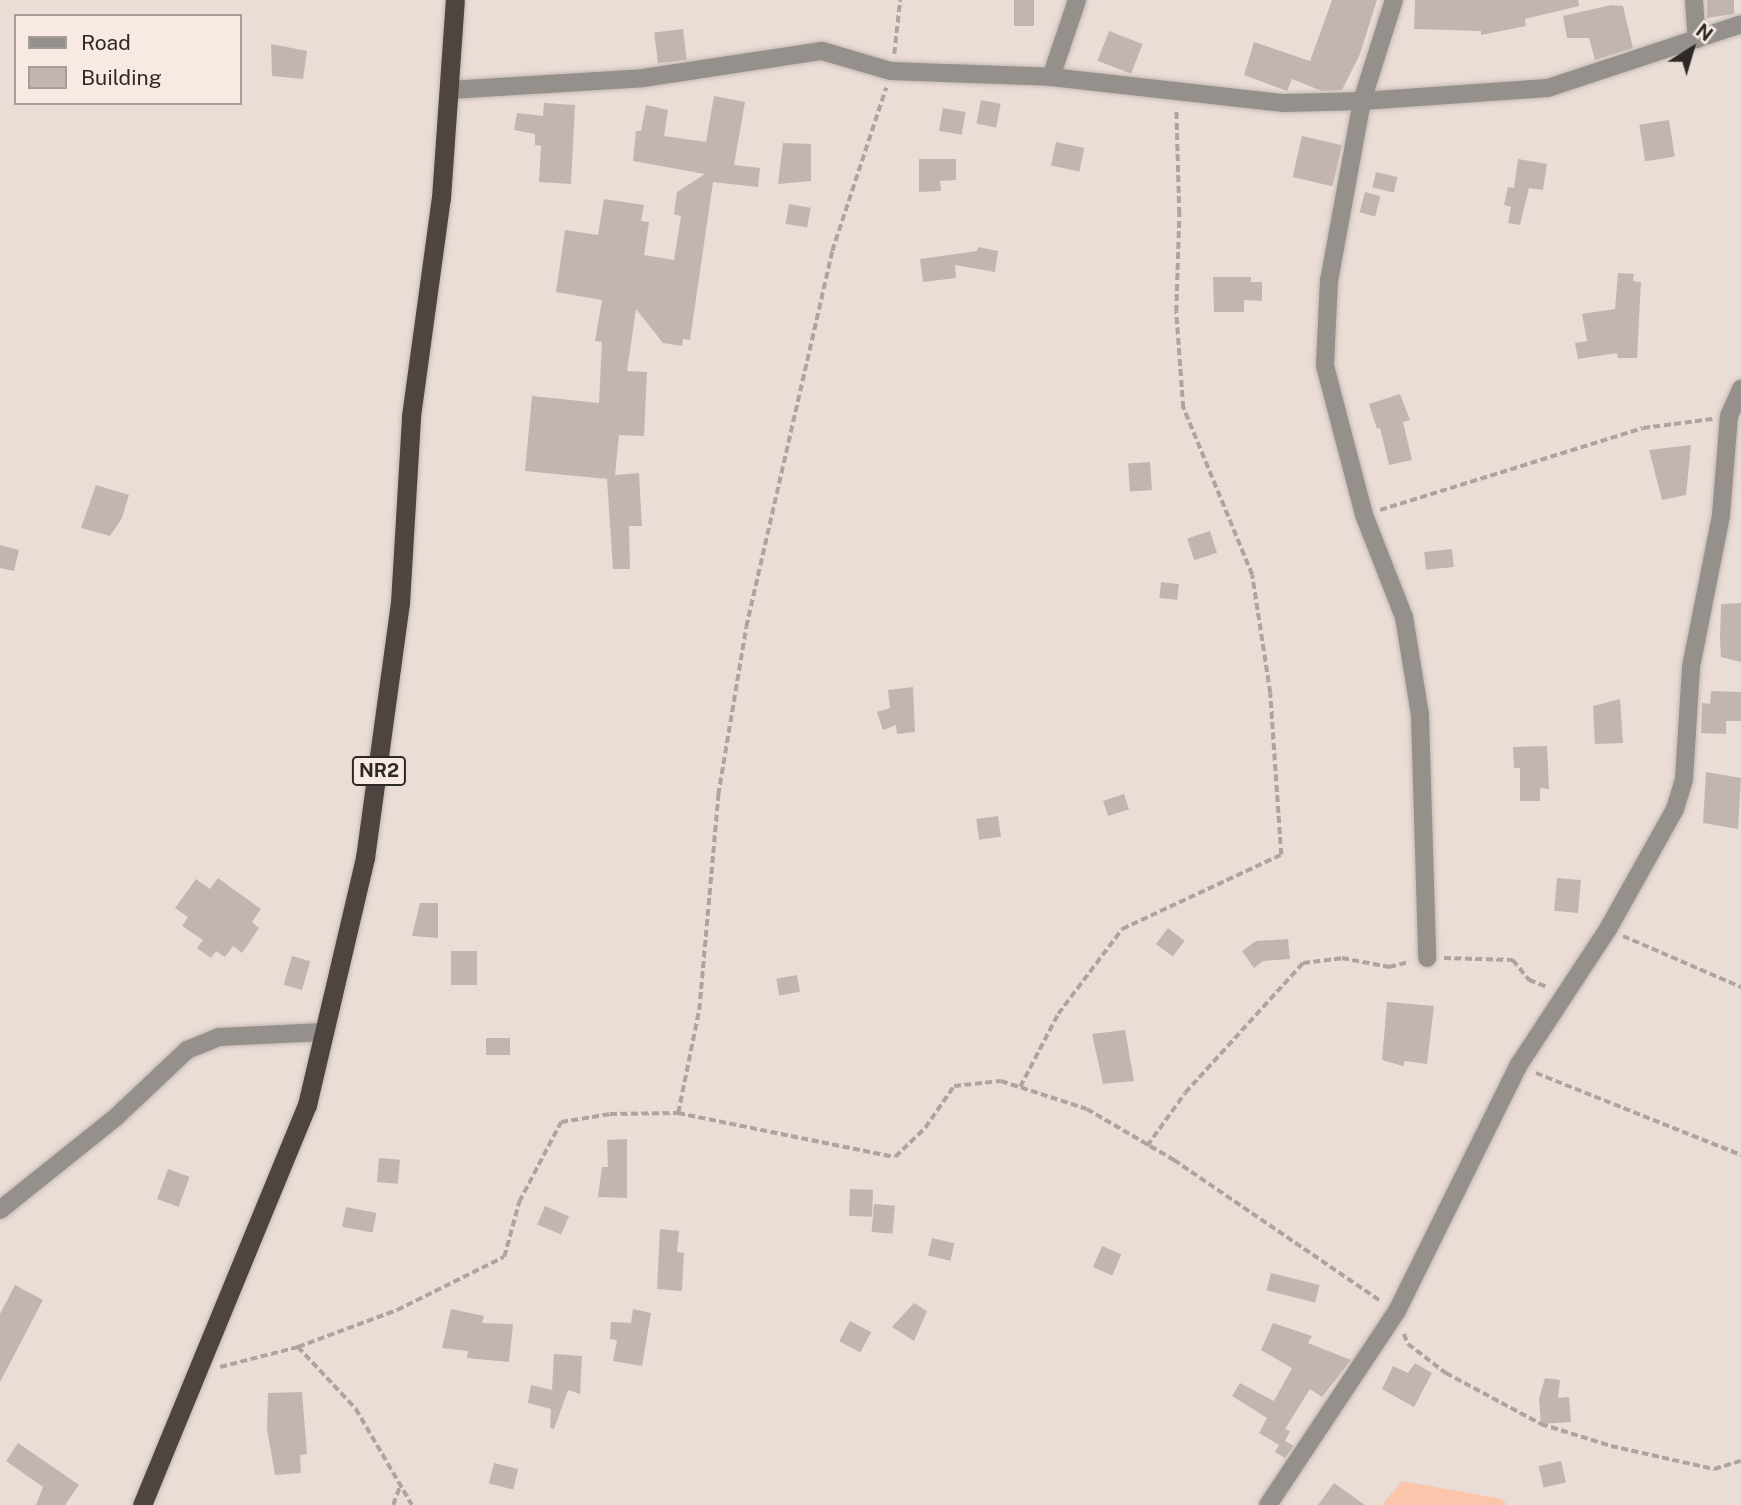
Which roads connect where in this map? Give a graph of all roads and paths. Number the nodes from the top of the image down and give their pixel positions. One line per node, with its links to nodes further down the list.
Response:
1 (455, 0): 10 (highway, NR2)
2 (900, 0): 8 (path)
3 (1077, 0): 9 (street)
4 (1394, 0): 12 (street)
5 (1694, 0): 7 (street)
6 (1741, 24): 7 (street)
7 (1697, 39): 12 (street)
8 (891, 71): 9 (street); 10 (street); 23 (path)
9 (1051, 77): 11 (street)
10 (449, 90): 20 (highway, NR2)
11 (1175, 93): 12 (street); 22 (path)
12 (1362, 101): 15 (street)
13 (1741, 389): 14 (street)
14 (1730, 416): 15 (path); 16 (street)
15 (1364, 515): 17 (street)
16 (1608, 929): 18 (path); 19 (street)
17 (1427, 958): 19 (path); 24 (path)
18 (1741, 987)
19 (1563, 994): 21 (street)
20 (324, 1032): 26 (street); 29 (highway, NR2)
21 (1518, 1066): 25 (path); 27 (street)
22 (1020, 1087): 23 (path); 24 (path)
23 (678, 1113): 28 (path)
24 (1147, 1146): 27 (path)
25 (1741, 1155)
26 (0, 1210)
27 (1397, 1311): 30 (path); 35 (street)
28 (298, 1347): 29 (path); 31 (path)
29 (199, 1373): 32 (highway, NR2)
30 (1741, 1461)
31 (400, 1486): 33 (path); 34 (path)
32 (142, 1505)
33 (393, 1505)
34 (412, 1505)
35 (1268, 1505)

